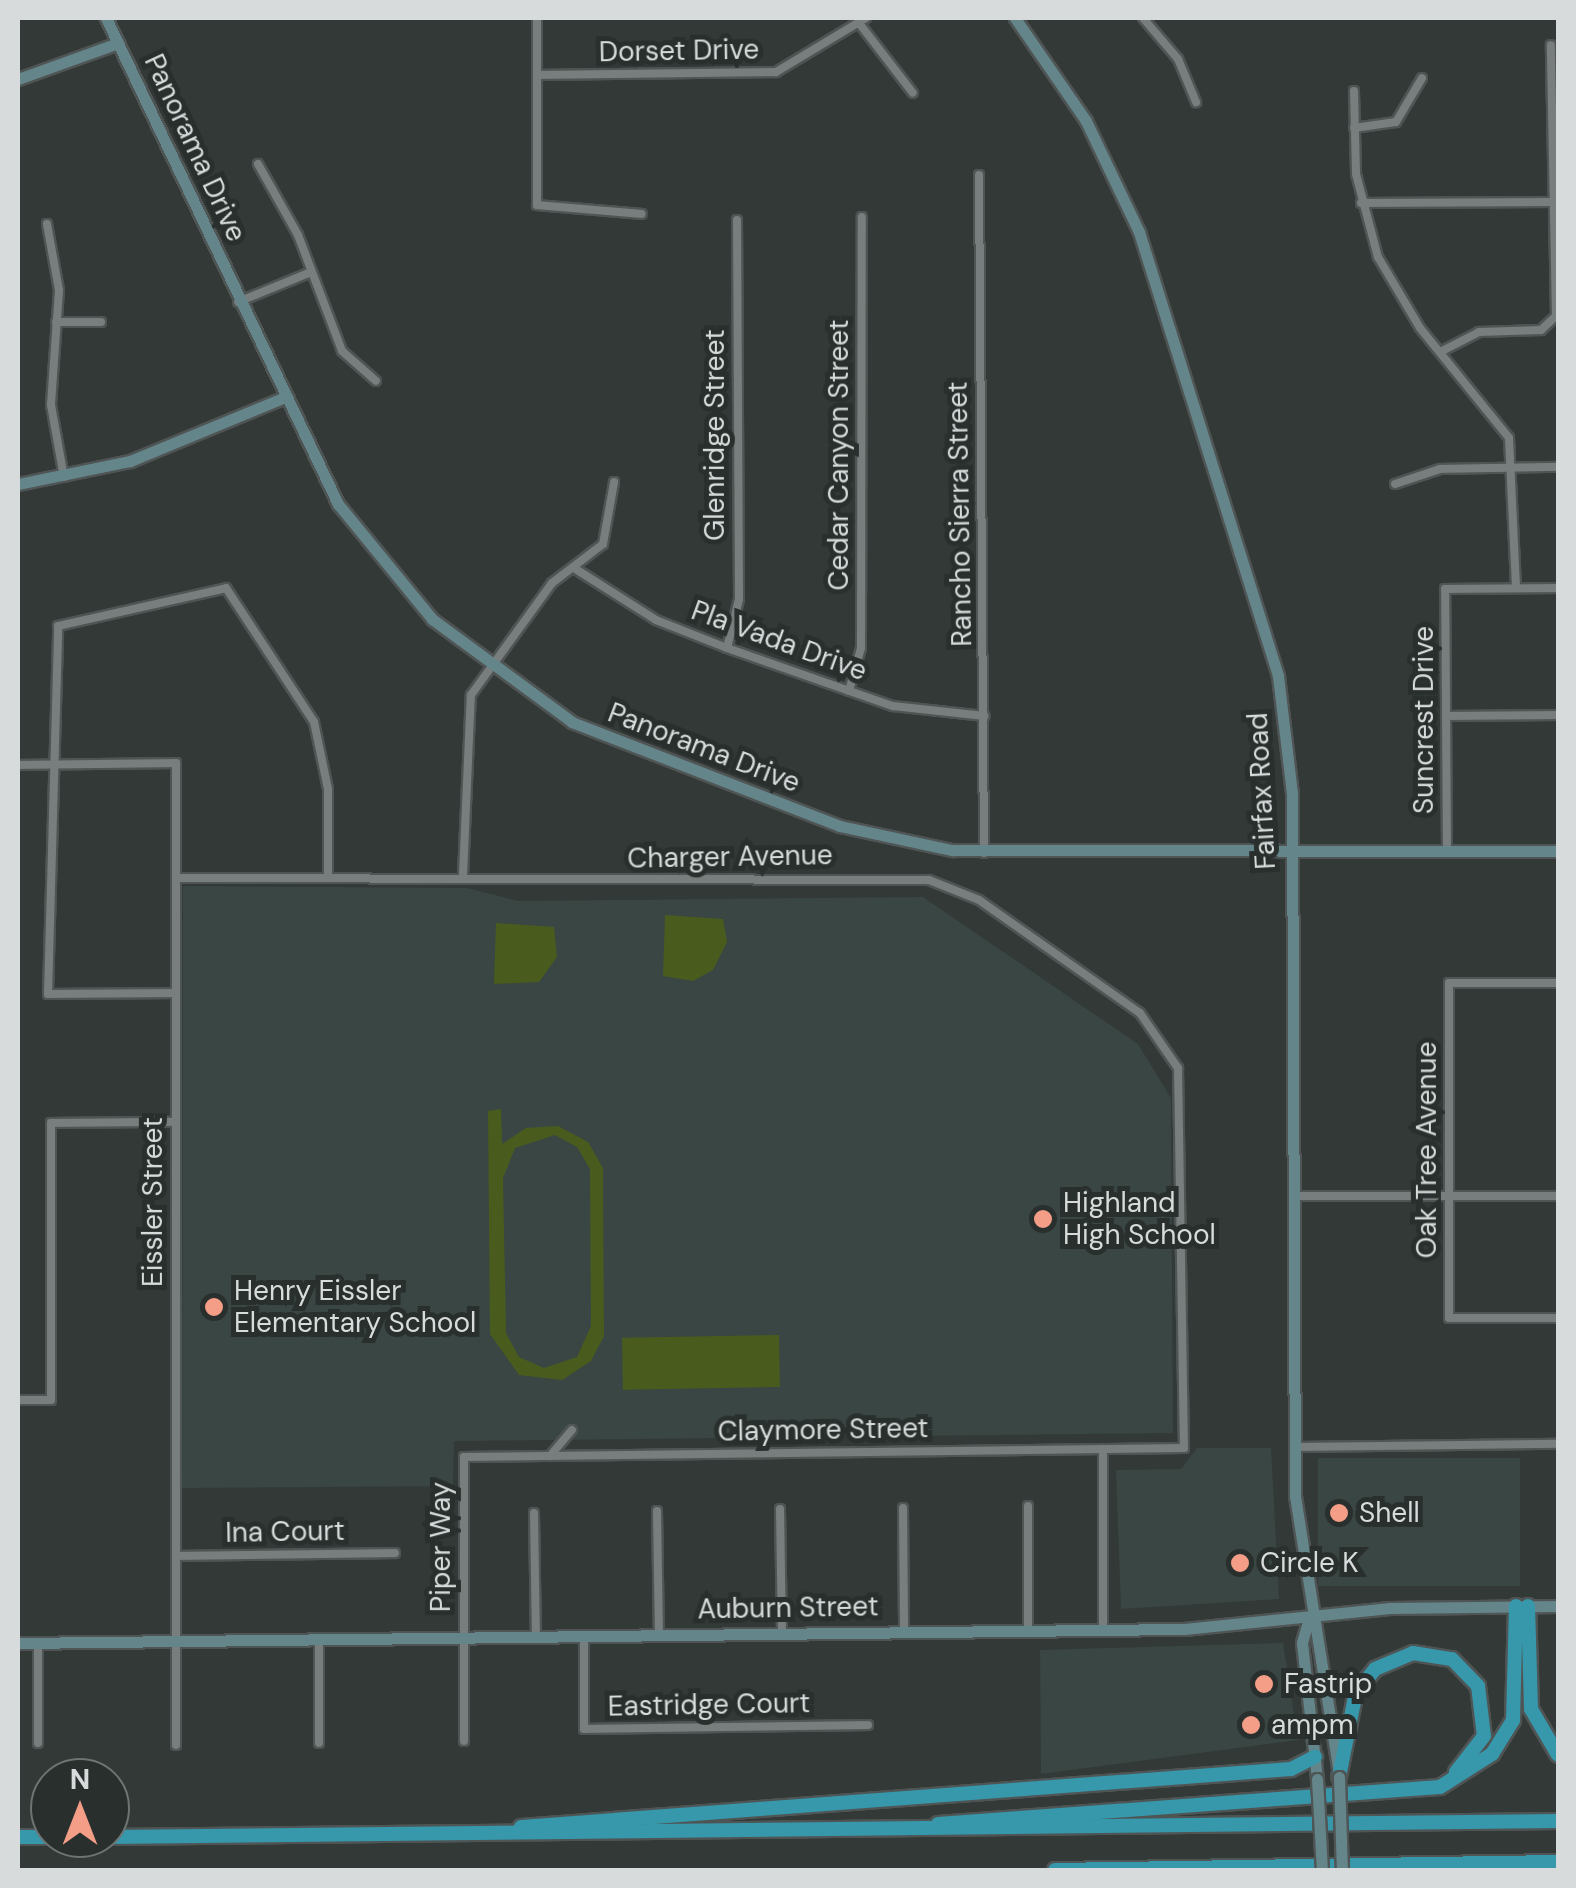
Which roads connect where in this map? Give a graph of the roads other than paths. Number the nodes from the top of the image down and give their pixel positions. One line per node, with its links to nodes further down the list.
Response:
1 (106, 18): 6 (main road, Panorama Drive)
2 (537, 18): 8 (street)
3 (1015, 18): 50 (main road, Fairfax Road)
4 (1143, 18): 13 (street)
5 (862, 20): 8 (street, Dorset Drive); 12 (street)
6 (118, 43): 10 (main road); 24 (main road, Panorama Drive)
7 (1551, 44): 17 (street)
8 (537, 75): 19 (street)
9 (1422, 78): 14 (street)
10 (18, 79)
11 (1354, 91): 14 (street)
12 (913, 93)
13 (1196, 102)
14 (1354, 128): 18 (street)
15 (258, 164): 23 (street)
16 (979, 175): 43 (street, Rancho Sierra Street)
17 (1553, 202): 18 (street); 27 (street)
18 (1361, 203): 27 (street)
19 (642, 214)
20 (862, 217): 41 (street, Cedar Canyon Street)
21 (737, 220): 39 (street, Glenridge Street)
22 (48, 224): 25 (street)
23 (311, 272): 24 (street); 28 (street)
24 (238, 302): 29 (main road, Panorama Drive)
25 (56, 322): 26 (street); 32 (street)
26 (101, 322)
27 (1440, 352): 31 (street)
28 (376, 381)
29 (282, 398): 32 (main road); 40 (main road, Panorama Drive)
30 (1558, 467): 31 (street)
31 (1515, 468): 35 (street); 37 (street)
32 (64, 477): 34 (main road)
33 (614, 482): 36 (street)
34 (18, 484)
35 (1395, 484)
36 (574, 568): 39 (street, Pla Vada Drive); 40 (street)
37 (1516, 588): 38 (street); 44 (street, Suncrest Drive)
38 (1558, 588)
39 (726, 648): 41 (street, Pla Vada Drive)
40 (486, 666): 49 (main road, Panorama Drive); 51 (street)
41 (850, 690): 43 (street, Pla Vada Drive)
42 (1558, 715): 44 (street)
43 (984, 716): 49 (street, Rancho Sierra Street)
44 (1446, 716): 48 (street, Suncrest Drive)
45 (48, 764): 46 (street); 52 (street); 53 (street, Eissler Street); 55 (street)
46 (18, 765)
47 (1558, 851): 48 (main road, Panorama Drive)
48 (1447, 852): 50 (main road, Panorama Drive)
49 (984, 853): 50 (main road, Panorama Drive)
50 (1292, 853): 57 (main road, Fairfax Road)
51 (464, 875): 52 (street, Charger Avenue); 65 (street, Charger Avenue)
52 (328, 876): 53 (street, Charger Avenue)
53 (176, 878): 55 (street, Eissler Street)
54 (1558, 982): 58 (street, Oak Tree Avenue)
55 (176, 993): 56 (street, Eissler Street)
56 (176, 1122): 61 (street); 75 (street, Eissler Street)
57 (1295, 1196): 58 (street); 64 (main road, Fairfax Road)
58 (1449, 1196): 59 (street); 60 (street, Oak Tree Avenue)
59 (1558, 1196)
60 (1558, 1318)
61 (18, 1400)
62 (572, 1430): 67 (street)
63 (1558, 1444): 64 (street)
64 (1295, 1447): 78 (main road, Fairfax Road)
65 (1184, 1448): 66 (street, Claymore Street)
66 (1103, 1449): 67 (street, Claymore Street); 80 (street)
67 (550, 1456): 68 (street, Claymore Street)
68 (464, 1457): 86 (street, Piper Way)
69 (1028, 1506): 79 (street)
70 (903, 1508): 81 (street)
71 (780, 1509): 82 (street)
72 (657, 1511): 83 (street)
73 (534, 1512): 84 (street)
74 (395, 1554): 75 (street, Ina Court)
75 (176, 1556): 88 (street, Eissler Street)
76 (1522, 1606): 77 (main road, Auburn Street); 78 (main road, Auburn Street); 96 (highway); 99 (highway)
77 (1558, 1606)
78 (1309, 1618): 80 (main road, Auburn Street); 97 (main road, Fairfax Road); 98 (main road, Fairfax Road)
79 (1028, 1630): 80 (main road, Auburn Street); 81 (main road, Auburn Street)
80 (1103, 1630)
81 (904, 1632): 82 (main road, Auburn Street)
82 (782, 1634): 83 (main road, Auburn Street)
83 (659, 1635): 85 (main road, Auburn Street)
84 (536, 1636): 85 (main road, Auburn Street); 86 (main road, Auburn Street)
85 (584, 1636): 91 (street, Eastridge Court)
86 (464, 1638): 87 (main road, Auburn Street); 92 (street, Piper Way)
87 (319, 1639): 88 (main road, Auburn Street); 94 (street)
88 (176, 1641): 90 (main road, Auburn Street); 95 (street, Eissler Street)
89 (18, 1643): 90 (main road, Auburn Street)
90 (38, 1643): 93 (street)
91 (868, 1725)
92 (464, 1741)
93 (38, 1743)
94 (319, 1743)
95 (176, 1745)
96 (1558, 1754)
97 (1315, 1757): 102 (highway); 106 (main road, Fairfax Road, bridge)
98 (1338, 1777): 99 (highway); 107 (main road, Fairfax Road, bridge)
99 (1414, 1789): 101 (highway)
100 (1558, 1821): 101 (highway)
101 (775, 1835): 102 (highway)
102 (318, 1836): 103 (highway)
103 (130, 1837)
104 (1558, 1862): 105 (highway)
105 (1055, 1870)
106 (1322, 1870)
107 (1342, 1870)

